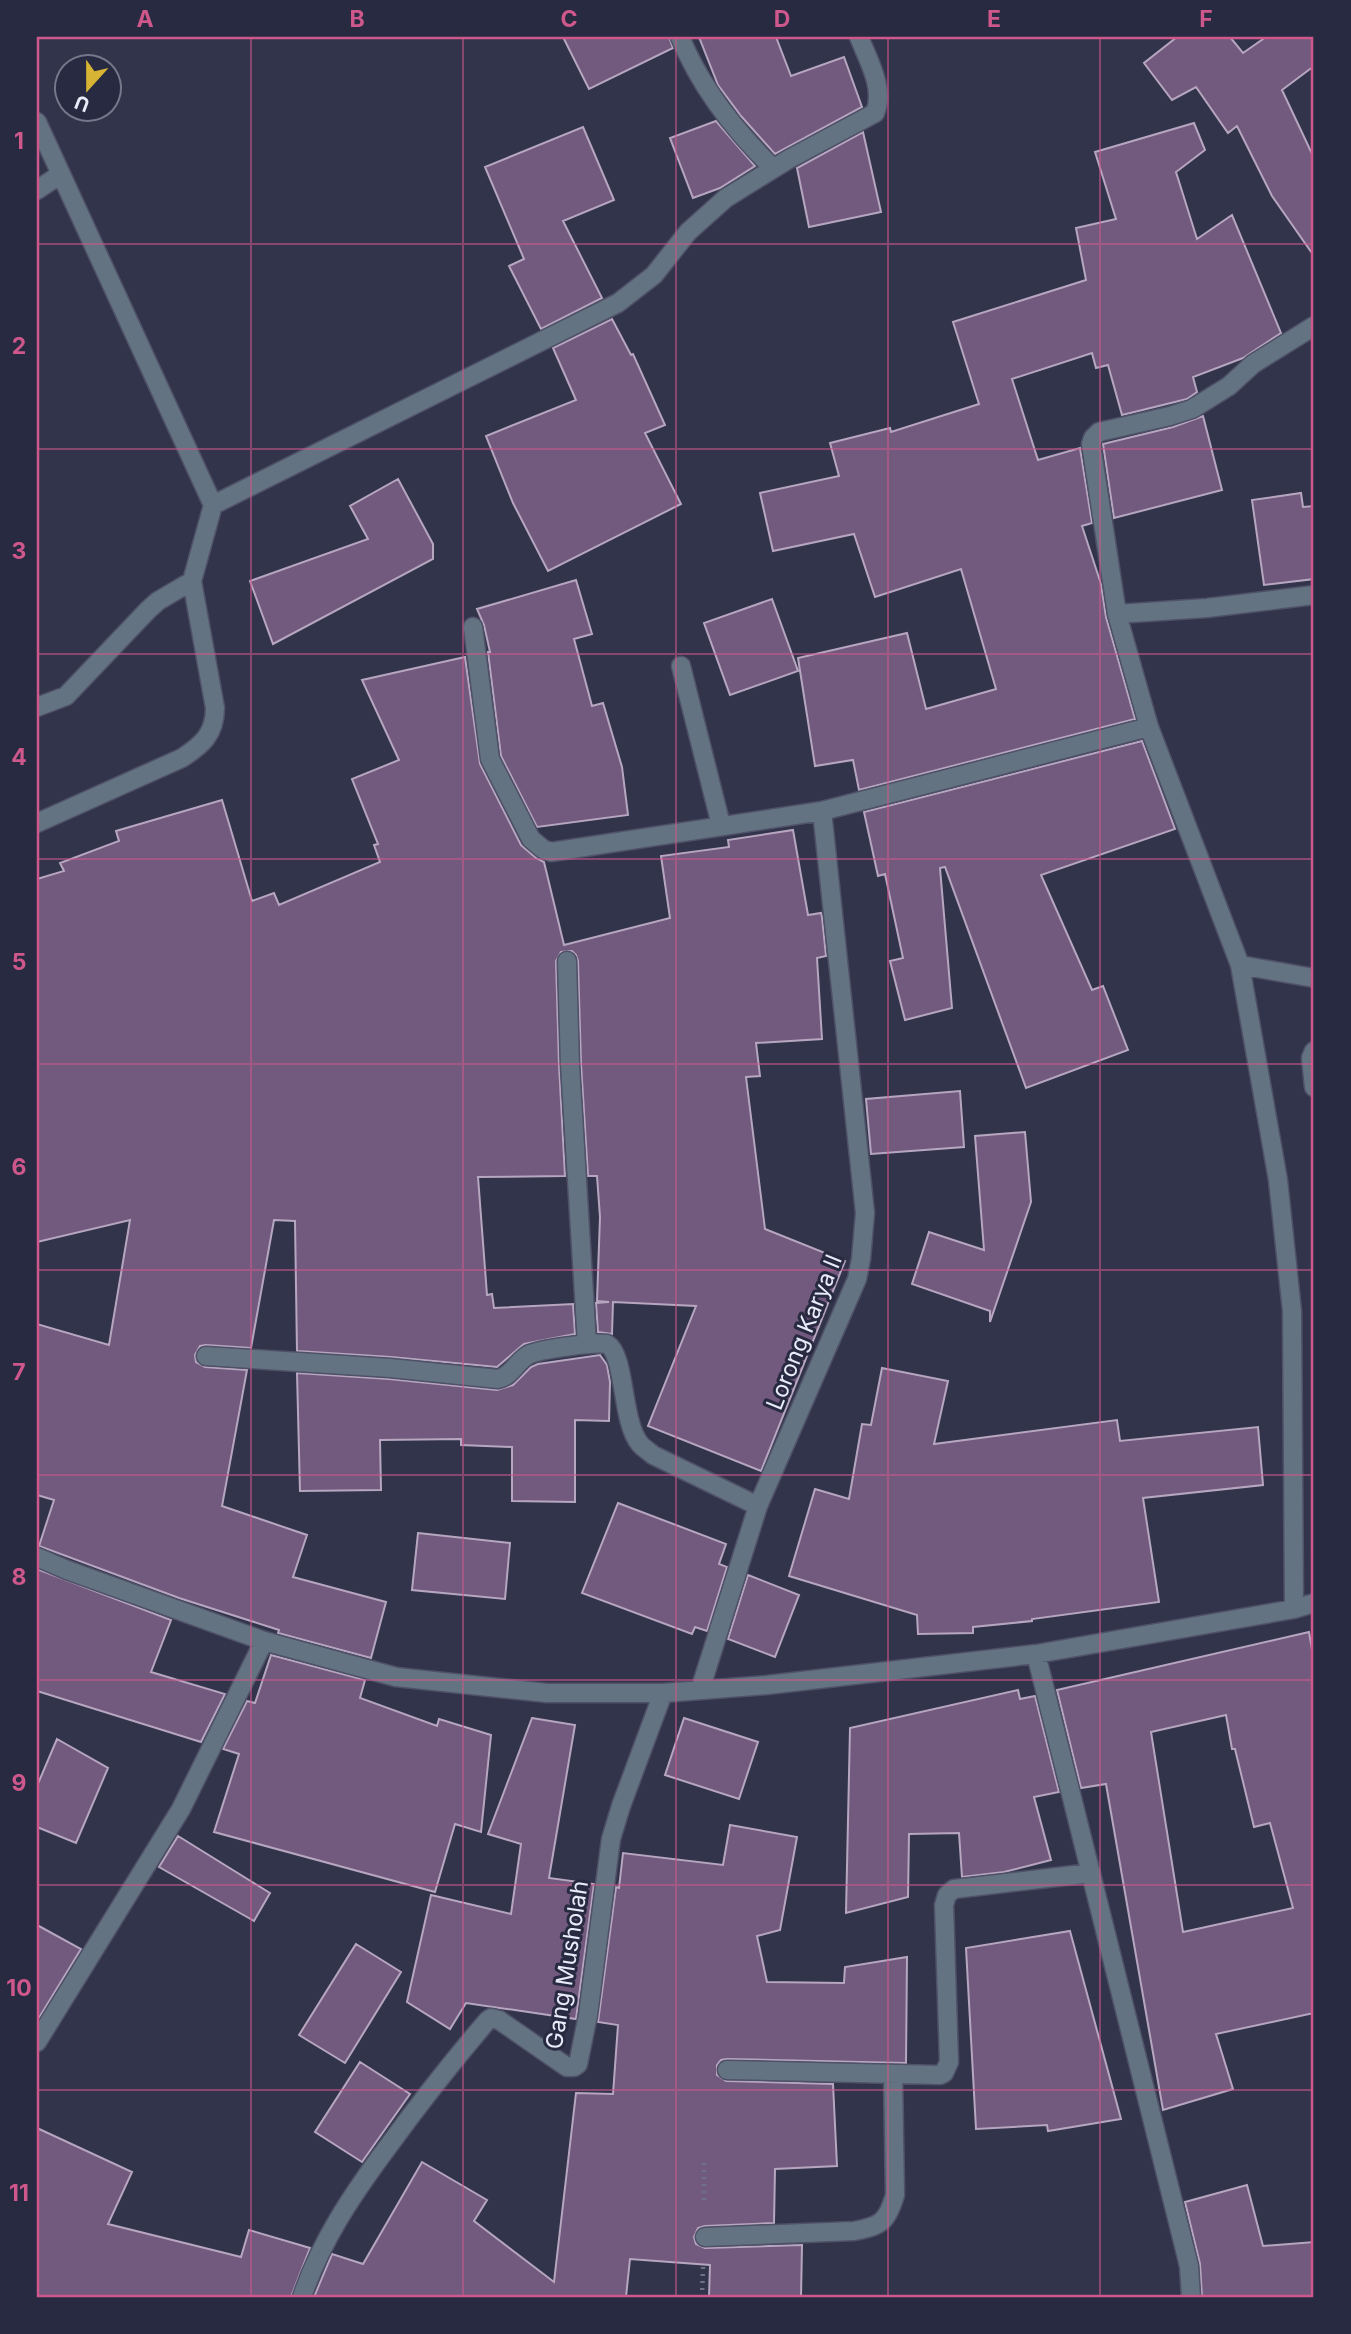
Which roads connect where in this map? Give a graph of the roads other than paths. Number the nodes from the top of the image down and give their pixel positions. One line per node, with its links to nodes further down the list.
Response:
1 (680, 37): 4 (street)
2 (859, 37): 4 (street)
3 (37, 122): 5 (street)
4 (773, 168): 8 (street)
5 (61, 174): 6 (street); 8 (street)
6 (37, 190)
7 (1314, 326): 11 (street)
8 (213, 505): 9 (street)
9 (192, 581): 14 (street); 17 (street)
10 (1314, 595): 11 (street)
11 (1117, 614): 15 (street)
12 (474, 627): 18 (street)
13 (681, 666): 18 (street)
14 (37, 707)
15 (1149, 727): 16 (street); 20 (street)
16 (822, 811): 18 (street); 26 (street, Lorong Karya II)
17 (37, 823)
18 (721, 825)
19 (567, 961): 24 (street)
20 (1240, 965): 21 (street); 29 (street)
21 (1314, 978)
22 (1314, 1051): 23 (street)
23 (1314, 1087)
24 (587, 1344): 25 (street); 26 (street)
25 (206, 1356)
26 (758, 1506): 32 (street, Lorong Karya II)
27 (37, 1557): 30 (street)
28 (1314, 1603): 29 (street)
29 (1294, 1609): 31 (street)
30 (264, 1640): 33 (street); 35 (street)
31 (1036, 1654): 32 (street); 34 (street)
32 (700, 1690): 33 (street)
33 (663, 1693): 39 (street, Gang Musholah)
34 (1091, 1873): 37 (street); 40 (street)
35 (37, 2042)
36 (727, 2070): 37 (street)
37 (894, 2075): 38 (street)
38 (705, 2237)
39 (302, 2297)
40 (1191, 2297)

